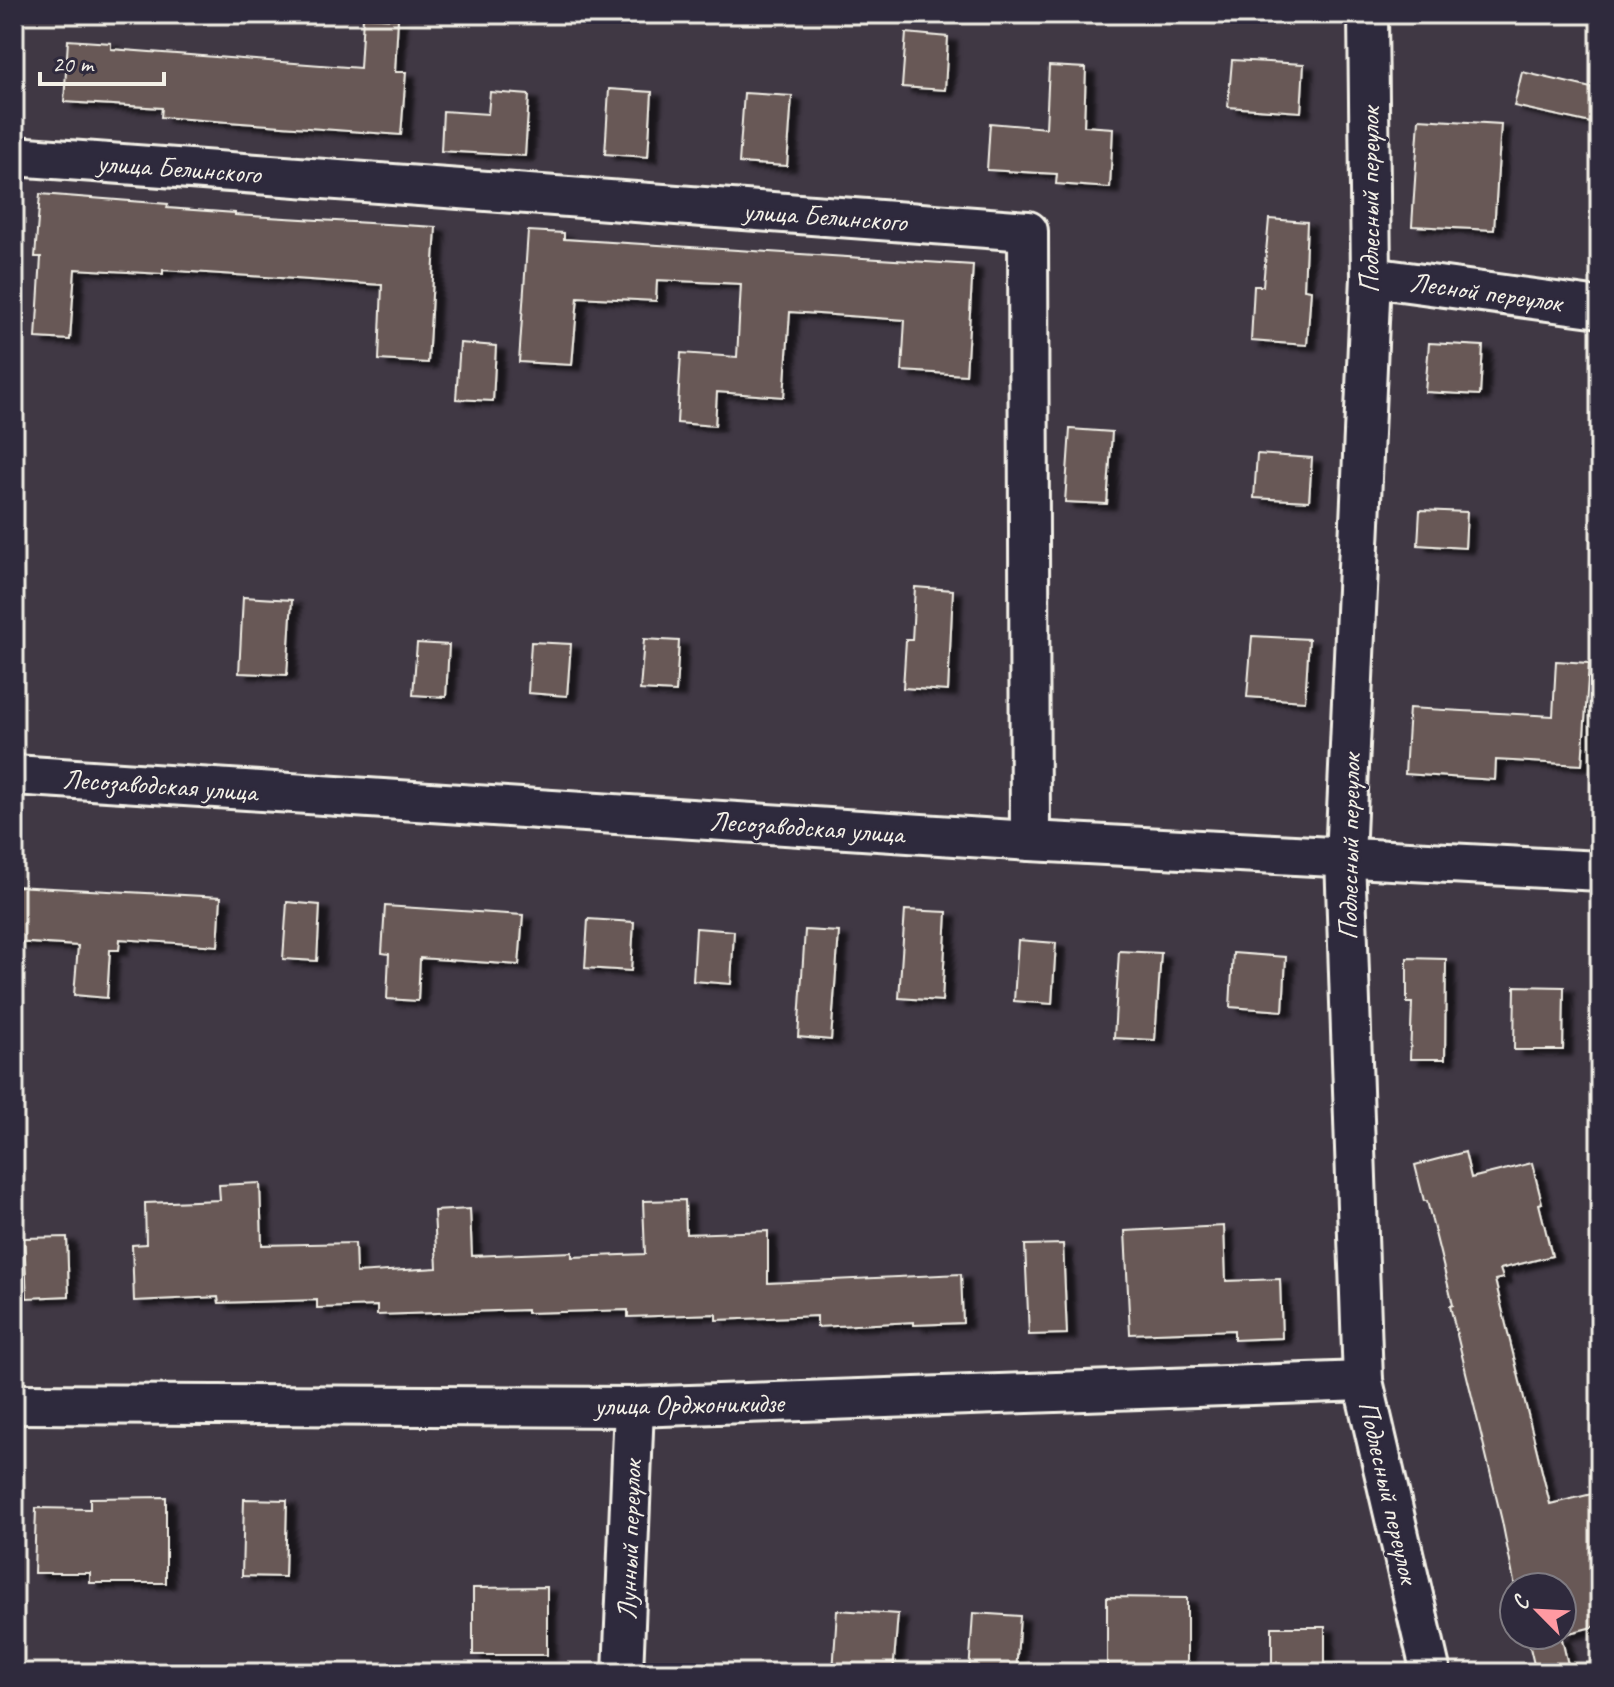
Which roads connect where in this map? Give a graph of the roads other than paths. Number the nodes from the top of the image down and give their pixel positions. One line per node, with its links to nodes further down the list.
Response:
1 (1368, 14): 3 (street, Подлесный переулок)
2 (14, 156): 6 (street, улица Белинского)
3 (1371, 277): 4 (street, Лесной переулок); 7 (street, Подлесный переулок)
4 (1600, 308)
5 (14, 775): 6 (street, Лесозаводская улица)
6 (1030, 841): 7 (street, Лесозаводская улица)
7 (1345, 857): 8 (street, Лесозаводская улица); 9 (street, Подлесный переулок)
8 (1600, 871)
9 (1363, 1381): 11 (street, улица Орджоникидзе); 13 (street, Подлесный переулок)
10 (14, 1404): 11 (street, улица Орджоникидзе)
11 (634, 1407): 12 (street, Лунный переулок)
12 (623, 1673)
13 (1431, 1673)

